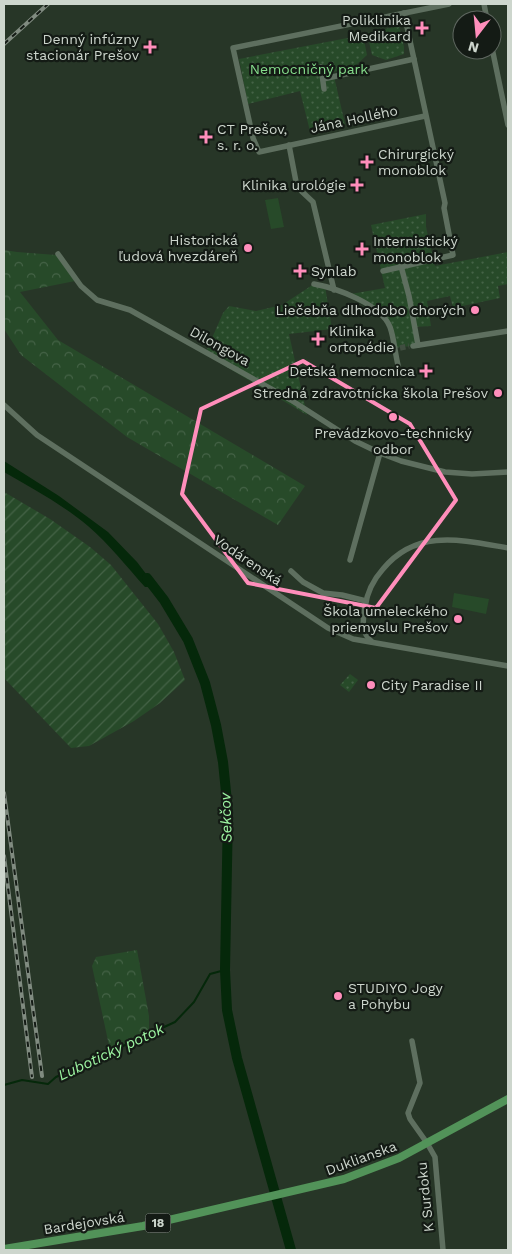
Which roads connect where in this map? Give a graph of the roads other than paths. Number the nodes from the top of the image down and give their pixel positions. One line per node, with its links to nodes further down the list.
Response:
1 (449, 4): 2 (street, Jána Hollého)
2 (404, 13): 3 (street); 10 (street, Jána Hollého)
3 (414, 59): 6 (street); 8 (street)
4 (494, 60): 9 (street)
5 (321, 67): 6 (street)
6 (324, 79): 7 (street)
7 (324, 89)
8 (425, 116): 10 (street, Jána Hollého); 12 (street)
9 (508, 125)
10 (289, 145): 15 (street)
11 (58, 254): 19 (street, Dilongova)
12 (401, 266): 13 (street); 16 (street)
13 (383, 270)
14 (314, 284): 15 (street)
15 (334, 290): 17 (street)
16 (508, 331)
17 (398, 365)
18 (4, 405): 25 (street, Vodárenská)
19 (380, 453): 20 (street, Dilongova); 22 (street)
20 (508, 472)
21 (508, 548): 24 (street)
22 (350, 560)
23 (291, 571): 24 (street)
24 (366, 601): 25 (street)
25 (374, 643): 26 (street, Vodárenská)
26 (508, 666)
27 (412, 1041): 29 (street)
28 (508, 1099): 29 (main road, Duklianska / 18)
29 (427, 1143): 30 (main road, Duklianska / 18); 32 (street, K Surdoku)
30 (255, 1200): 31 (main road, Bardejovská / 18)
31 (6, 1247)
32 (443, 1250)

